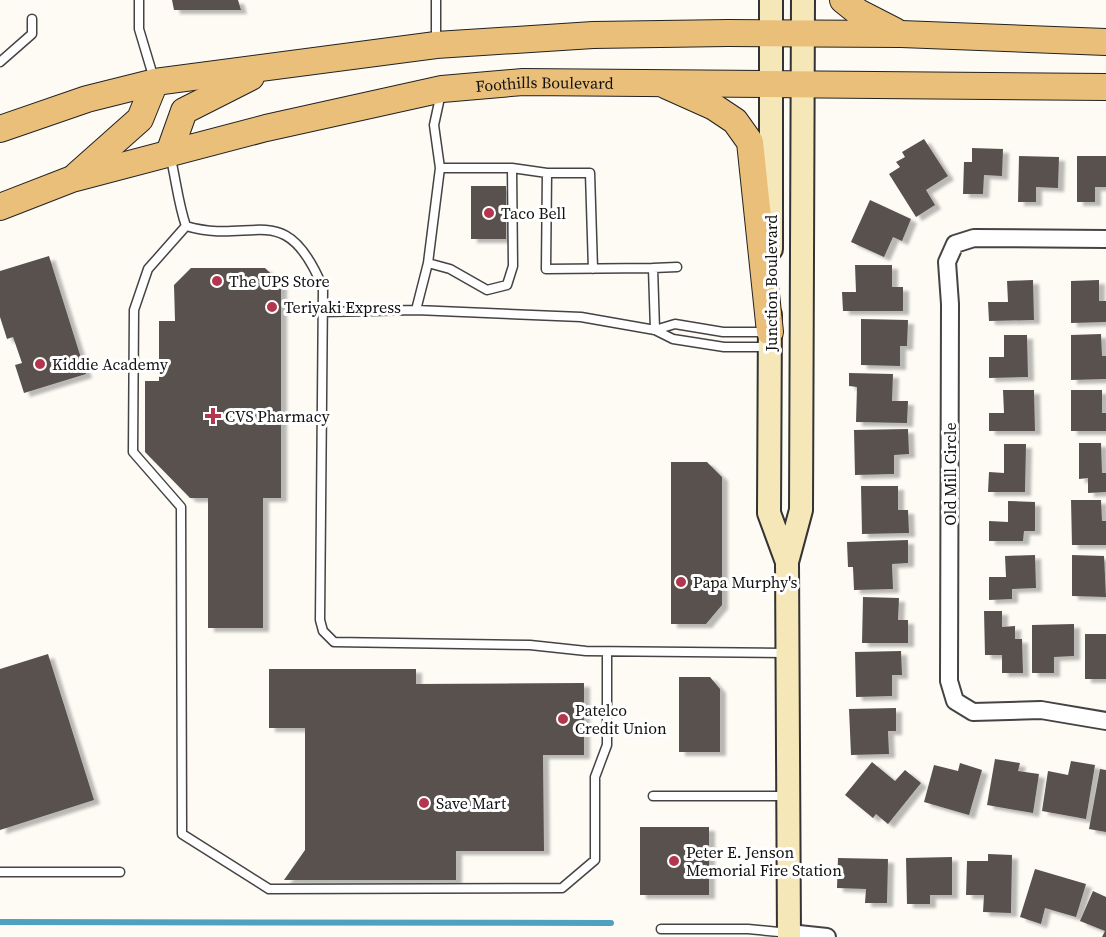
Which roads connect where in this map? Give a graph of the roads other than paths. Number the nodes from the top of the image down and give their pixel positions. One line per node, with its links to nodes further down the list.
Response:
1 (140, 0): 14 (lane)
2 (436, 0): 11 (lane)
3 (771, 0): 7 (main road, Junction Boulevard)
4 (803, 0): 8 (main road, Junction Boulevard)
5 (843, 0): 9 (main road)
6 (33, 19): 12 (lane)
7 (771, 33): 8 (main road); 11 (main road); 16 (main road, Junction Boulevard)
8 (803, 33): 9 (main road); 17 (main road, Junction Boulevard)
9 (901, 34): 10 (main road)
10 (1106, 42)
11 (436, 45): 13 (main road)
12 (0, 62)
13 (266, 69): 14 (main road); 21 (main road)
14 (155, 82): 20 (main road); 25 (main road)
15 (658, 82): 16 (main road, Foothills Boulevard); 19 (main road, Foothills Boulevard); 36 (main road)
16 (772, 82): 17 (main road, Foothills Boulevard); 36 (main road, Junction Boulevard)
17 (803, 82): 18 (main road, Foothills Boulevard); 37 (main road, Junction Boulevard)
18 (1106, 87)
19 (442, 89): 21 (main road, Foothills Boulevard); 22 (lane)
20 (0, 129)
21 (169, 153): 25 (main road, Foothills Boulevard); 27 (lane)
22 (440, 168): 23 (lane); 29 (lane)
23 (512, 168): 24 (lane); 29 (lane)
24 (547, 172): 32 (lane); 32 (lane)
25 (72, 179): 26 (main road, Foothills Boulevard)
26 (0, 207)
27 (186, 226): 34 (lane); 38 (lane)
28 (1106, 239): 40 (street, Old Mill Circle)
29 (428, 263): 33 (lane)
30 (677, 267): 31 (lane)
31 (653, 268): 32 (lane); 35 (lane)
32 (593, 269)
33 (416, 310): 34 (lane); 35 (lane)
34 (323, 312): 38 (lane)
35 (655, 330): 36 (lane); 36 (lane)
36 (770, 339): 37 (main road, Junction Boulevard)
37 (787, 562): 39 (main road, Junction Boulevard)
38 (607, 652): 39 (lane)
39 (788, 653): 42 (main road, Junction Boulevard)
40 (1106, 721)
41 (653, 796): 42 (lane)
42 (789, 796): 46 (main road, Junction Boulevard)
43 (0, 872): 44 (lane)
44 (120, 872)
45 (661, 929): 46 (lane)
46 (789, 935): 47 (street)
47 (827, 937)

